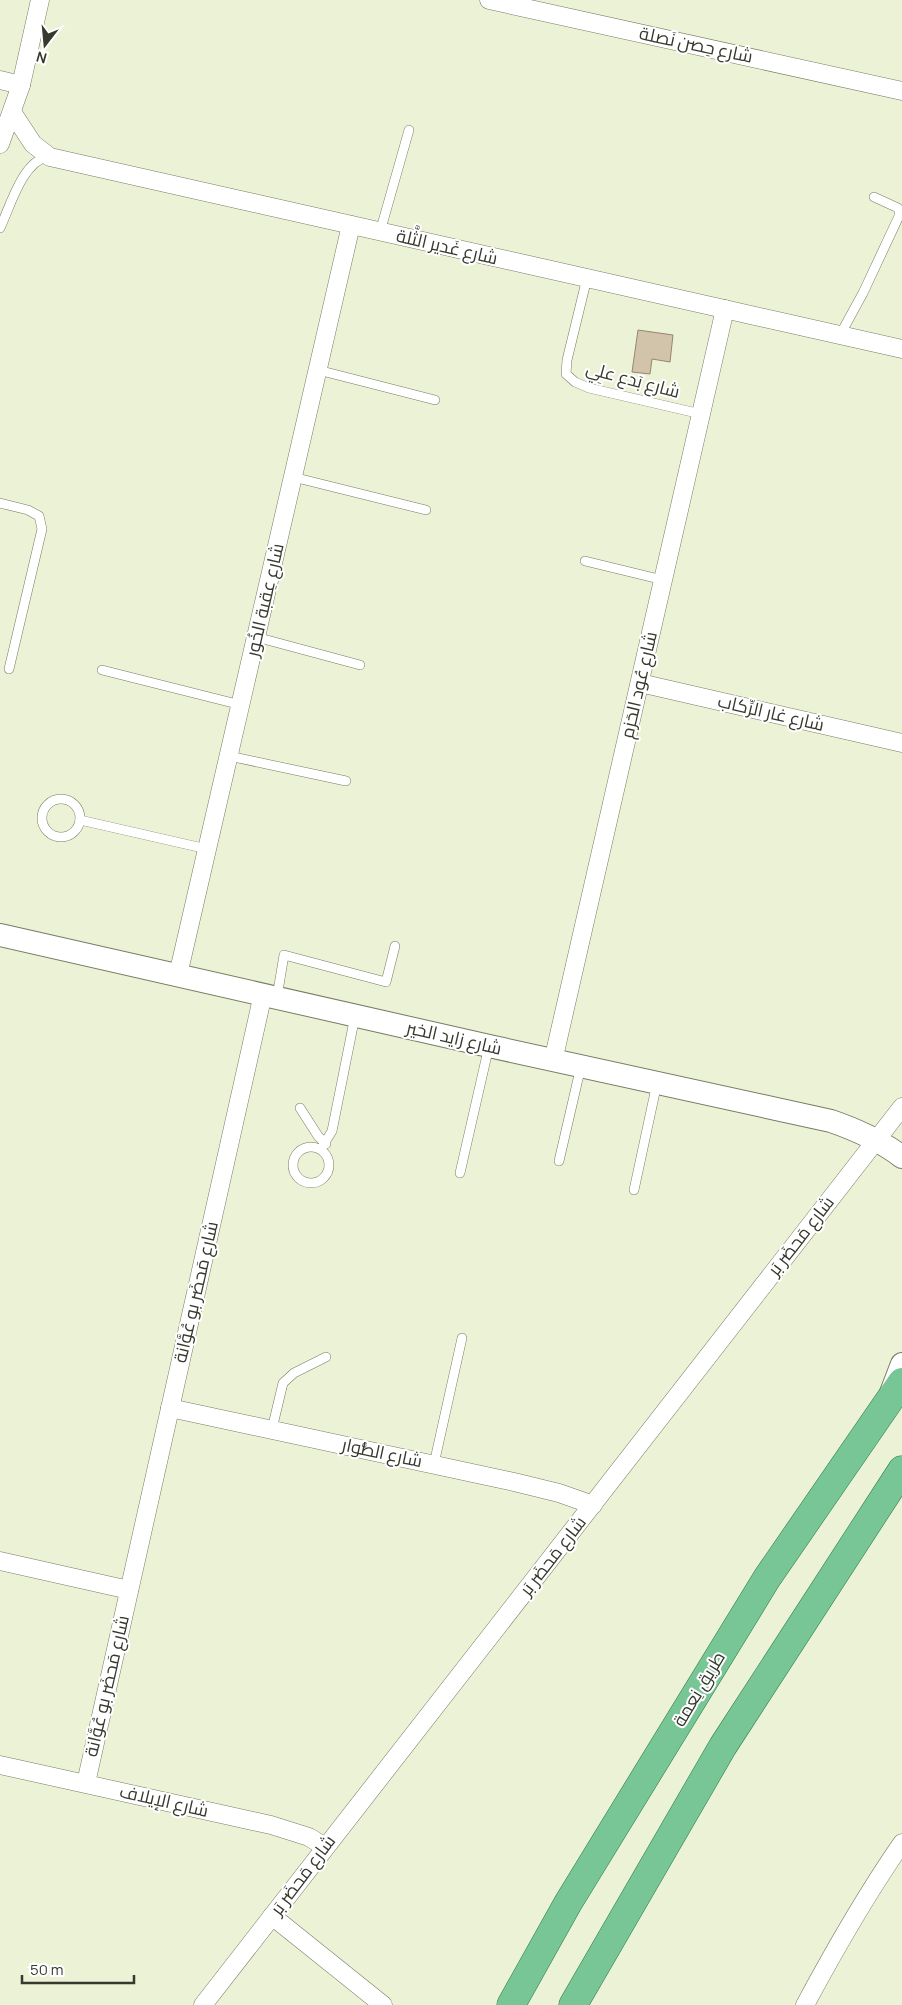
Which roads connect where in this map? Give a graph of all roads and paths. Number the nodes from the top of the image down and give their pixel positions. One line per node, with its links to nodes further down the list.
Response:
1 (40, 0): 4 (street)
2 (489, 0): 5 (street, شارع حِصن نَصلة)
3 (0, 80): 4 (street)
4 (22, 85): 6 (street)
5 (902, 91)
6 (12, 112): 8 (street); 9 (street, شارع غَدير الثَّلة)
7 (409, 130): 13 (lane)
8 (0, 144)
9 (50, 157): 11 (street, شارع غَدير الثَّلة); 12 (lane)
10 (874, 197): 16 (lane)
11 (351, 225): 13 (street, شارع غَدير الثَّلة); 18 (street, شارع عِقبة الخُور)
12 (0, 228)
13 (380, 232): 14 (street, شارع غَدير الثَّلة)
14 (586, 278): 15 (street, شارع غَدير الثَّلة); 20 (lane, شارع بَدع علِي)
15 (725, 309): 16 (street, شارع غَدير الثَّلة); 20 (street, شارع عُود الحَزم)
16 (840, 335): 17 (street, شارع غَدير الثَّلة)
17 (902, 349)
18 (318, 370): 19 (lane); 21 (street, شارع عِقبة الخُور)
19 (435, 400)
20 (701, 414): 25 (street, شارع عُود الحَزم)
21 (293, 477): 23 (lane); 26 (street, شارع عِقبة الخُور)
22 (0, 503): 28 (lane)
23 (426, 510)
24 (585, 561): 25 (lane)
25 (663, 580): 30 (street, شارع عُود الحَزم)
26 (256, 637): 27 (lane); 31 (street, شارع عِقبة الخُور)
27 (360, 665)
28 (9, 669)
29 (102, 670): 31 (lane)
30 (640, 683): 32 (street, شارع غار الرِّكاب); 43 (street, شارع عُود الحَزم)
31 (241, 705): 33 (street, شارع عِقبة الخُور)
32 (902, 743)
33 (229, 756): 34 (lane); 36 (street, شارع عِقبة الخُور)
34 (346, 781)
35 (80, 820): 35 (lane); 36 (lane)
36 (207, 849): 39 (street, شارع عِقبة الخُور)
37 (0, 935): 39 (street, شارع زايد الخير)
38 (395, 946): 40 (lane)
39 (178, 974): 40 (street, شارع زايد الخير)
40 (270, 996): 41 (street, شارع زايد الخير); 58 (street, شارع مَحضَر بو عُوَّانة)
41 (355, 1016): 42 (street, شارع زايد الخير); 49 (lane)
42 (489, 1046): 43 (street, شارع زايد الخير); 52 (lane)
43 (553, 1060): 44 (street, شارع زايد الخير)
44 (581, 1066): 45 (street, شارع زايد الخير); 51 (lane)
45 (657, 1083): 48 (street, شارع زايد الخير); 53 (lane)
46 (902, 1107): 48 (street, شارع مَحضَر بَر)
47 (300, 1108): 49 (lane)
48 (876, 1139): 50 (street, شارع زايد الخير); 62 (street, شارع مَحضَر بَر)
49 (324, 1147): 49 (lane)
50 (902, 1157)
51 (559, 1161)
52 (460, 1173)
53 (634, 1190)
54 (462, 1338): 60 (lane)
55 (326, 1357): 59 (lane)
56 (902, 1364): 57 (street)
57 (895, 1392): 72 (main road, طريق نِعمة)
58 (170, 1408): 59 (street, شارع الطُّوار); 64 (street, شارع مَحضَر بو عُوَّانة)
59 (272, 1429): 60 (street, شارع الطُّوار)
60 (434, 1464): 62 (street, شارع الطُّوار)
61 (902, 1470): 73 (main road)
62 (593, 1505): 68 (street, شارع مَحضَر بَر)
63 (0, 1561): 64 (street)
64 (129, 1590): 66 (street, شارع مَحضَر بو عُوَّانة)
65 (0, 1765): 66 (street, شارع الإيلاف)
66 (86, 1783): 68 (street, شارع الإيلاف)
67 (902, 1843): 74 (street)
68 (325, 1846): 69 (street, شارع مَحضَر بَر)
69 (272, 1916): 70 (street, شارع مَحضَر بَر); 71 (street)
70 (203, 2005)
71 (383, 2005)
72 (512, 2005)
73 (573, 2005)
74 (805, 2005)

